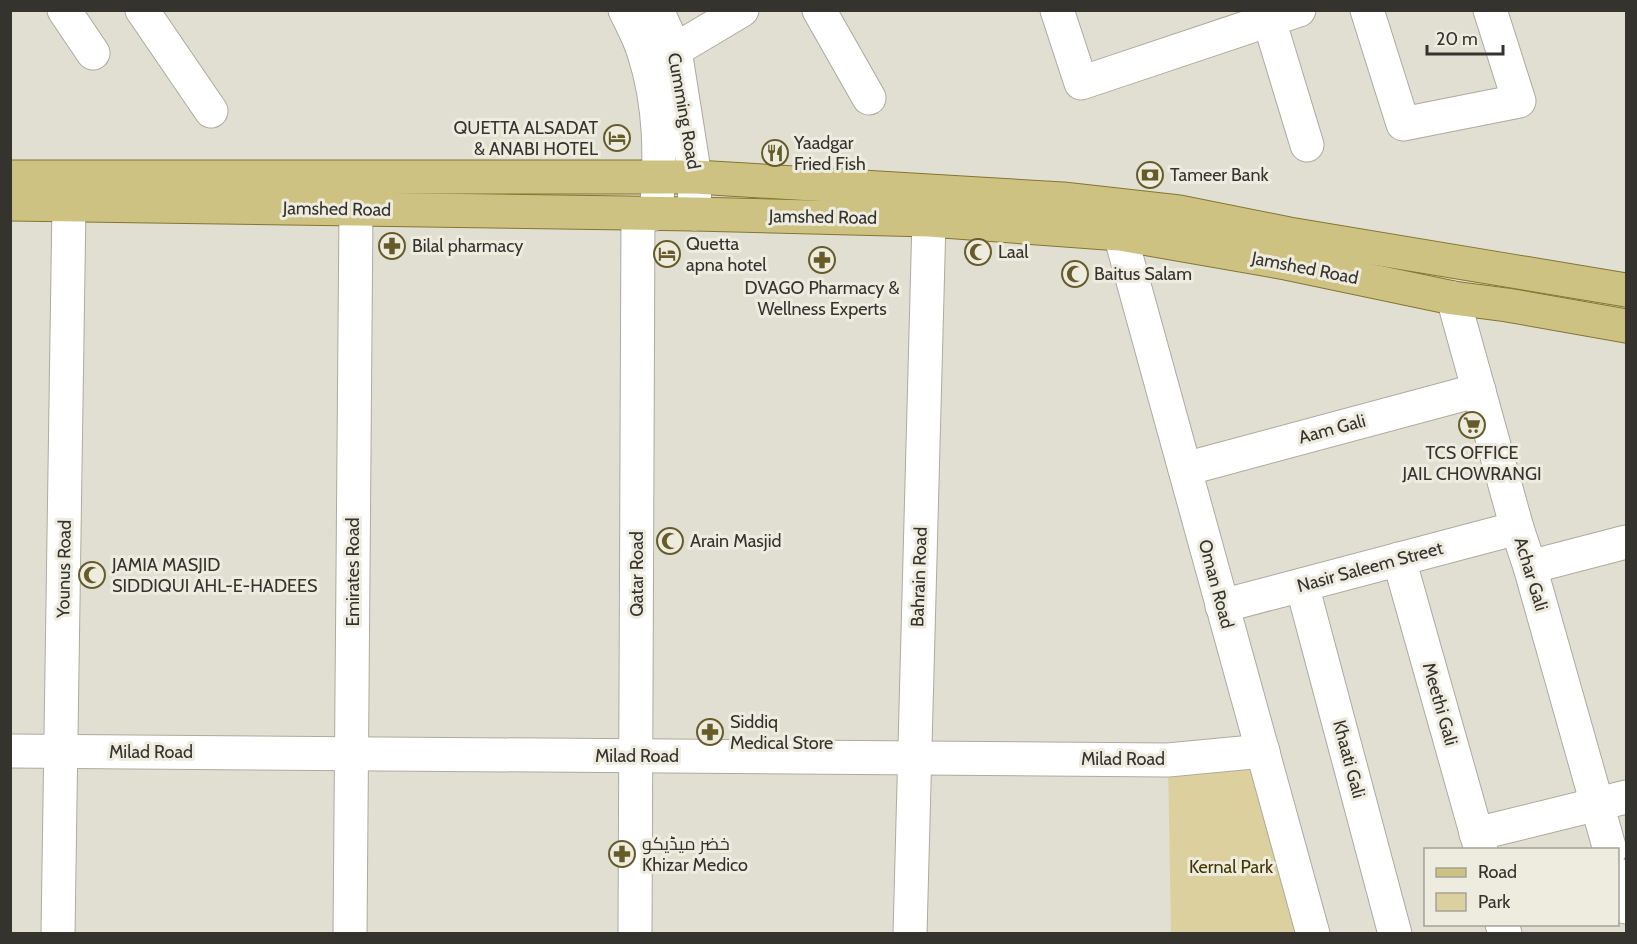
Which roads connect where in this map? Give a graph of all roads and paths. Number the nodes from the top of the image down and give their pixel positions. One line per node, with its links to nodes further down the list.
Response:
1 (64, 10): 13 (street)
2 (142, 10): 15 (street)
3 (626, 10): 18 (street, Cumming Road)
4 (657, 10): 12 (street, Cumming Road)
5 (742, 10): 12 (street)
6 (819, 10): 14 (street)
7 (1057, 10): 11 (street)
8 (1299, 10): 11 (street)
9 (1367, 10): 10 (street)
10 (1490, 10)
11 (1267, 16): 16 (street)
12 (675, 50): 19 (street, Cumming Road)
13 (93, 53)
14 (869, 98)
15 (211, 111)
16 (1307, 145)
17 (10, 177): 18 (main road, Jamshed Road)
18 (659, 177): 19 (main road, Jamshed Road); 23 (street, Cumming Road)
19 (695, 177): 24 (street, Cumming Road); 27 (main road, Jamshed Road)
20 (10, 204): 21 (main road, Jamshed Road)
21 (69, 204): 22 (main road, Jamshed Road); 39 (street, Younus Road)
22 (356, 210): 23 (main road, Jamshed Road); 41 (street, Emirates Road)
23 (647, 214): 24 (main road, Jamshed Road); 42 (street, Qatar Road)
24 (694, 214): 25 (main road, Jamshed Road)
25 (929, 220): 26 (main road, Jamshed Road); 43 (street, Bahrain Road)
26 (1120, 234): 28 (main road, Jamshed Road); 31 (street, Oman Road)
27 (1626, 290)
28 (1453, 298): 29 (main road, Jamshed Road); 30 (street, Achar Gali)
29 (1626, 326)
30 (1479, 390): 31 (street, Aam Gali); 32 (street, Achar Gali)
31 (1185, 469): 37 (street, Oman Road)
32 (1517, 528): 34 (street, Nasir Saleem Street); 35 (street, Achar Gali)
33 (1626, 542): 35 (street)
34 (1399, 559): 36 (street, Nasir Saleem Street); 45 (street, Meethi Gali)
35 (1530, 567): 44 (street, Achar Gali)
36 (1302, 585): 37 (street, Nasir Saleem Street); 54 (street, Khaati Gali)
37 (1222, 606): 40 (street, Oman Road)
38 (10, 751): 39 (street, Milad Road)
39 (61, 751): 41 (street, Milad Road); 49 (street, Younus Road)
40 (1263, 751): 43 (street, Milad Road); 53 (street, Oman Road)
41 (351, 753): 42 (street, Milad Road); 50 (street, Emirates Road)
42 (636, 756): 43 (street, Milad Road); 51 (street, Qatar Road)
43 (914, 757): 52 (street, Bahrain Road)
44 (1612, 800): 45 (street); 46 (street, Achar Gali)
45 (1479, 842)
46 (1610, 848)
47 (1619, 882): 48 (street)
48 (1626, 907)
49 (57, 933)
50 (350, 933)
51 (635, 933)
52 (910, 933)
53 (1313, 933)
54 (1395, 933)

